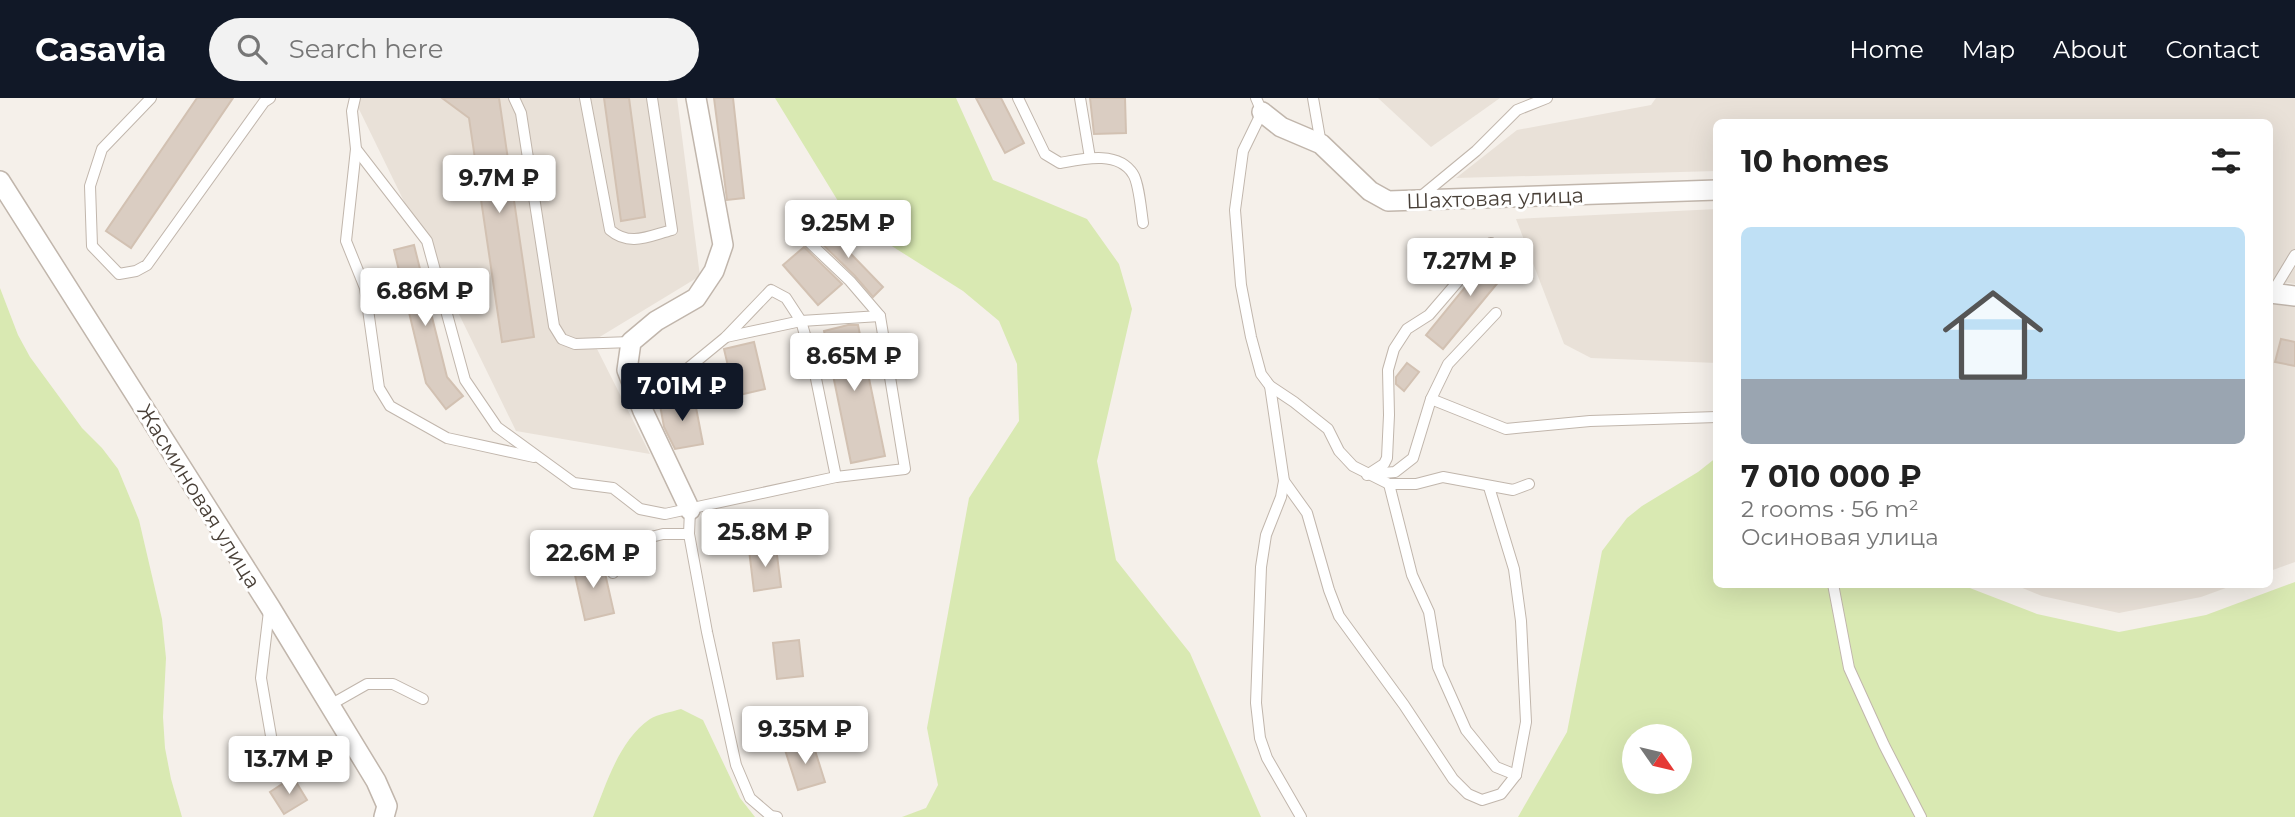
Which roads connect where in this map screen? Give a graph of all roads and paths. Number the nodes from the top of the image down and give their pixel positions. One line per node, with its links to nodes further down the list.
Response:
1 (152, 98): 2 (lane)
2 (270, 98)
3 (355, 98): 14 (lane)
4 (514, 98): 30 (lane)
5 (586, 98): 6 (lane)
6 (652, 98)
7 (696, 98): 30 (street)
8 (1018, 98): 15 (lane)
9 (1080, 98): 15 (lane)
10 (1313, 98): 13 (lane)
11 (1547, 98): 18 (lane)
12 (1259, 105): 13 (street, Шахтовая улица); 31 (lane)
13 (1321, 144): 18 (street, Шахтовая улица)
14 (356, 149): 35 (lane); 35 (lane)
15 (1090, 158): 19 (lane)
16 (0, 181): 46 (street, Жасминовая улица)
17 (1713, 190): 18 (street, Шахтовая улица)
18 (1416, 200)
19 (1143, 223)
20 (809, 242): 27 (lane)
21 (1491, 243): 36 (lane)
22 (2295, 255): 23 (lane)
23 (2273, 290)
24 (2273, 293): 25 (street)
25 (2295, 296)
26 (1496, 313): 32 (lane)
27 (880, 316): 28 (lane); 37 (lane)
28 (801, 321): 29 (lane); 29 (lane); 37 (lane)
29 (726, 337): 33 (lane)
30 (631, 342): 33 (street)
31 (1270, 386): 36 (lane); 38 (lane)
32 (1431, 400): 34 (lane); 36 (lane)
33 (643, 411): 42 (street)
34 (1713, 417)
35 (539, 458): 42 (lane)
36 (1367, 475): 39 (lane)
37 (836, 477): 42 (lane)
38 (1284, 481): 50 (lane); 53 (lane)
39 (1389, 484): 41 (lane); 50 (lane)
40 (1529, 484): 41 (lane)
41 (1489, 487): 50 (lane)
42 (690, 510): 43 (lane)
43 (690, 534): 44 (lane); 52 (lane)
44 (613, 573)
45 (1834, 588): 54 (lane)
46 (270, 607): 48 (street, Жасминовая улица); 49 (lane)
47 (424, 699): 48 (lane)
48 (330, 705): 51 (street, Жасминовая улица)
49 (271, 736)
50 (1516, 775)
51 (384, 817)
52 (777, 817)
53 (1301, 817)
54 (1921, 817)

